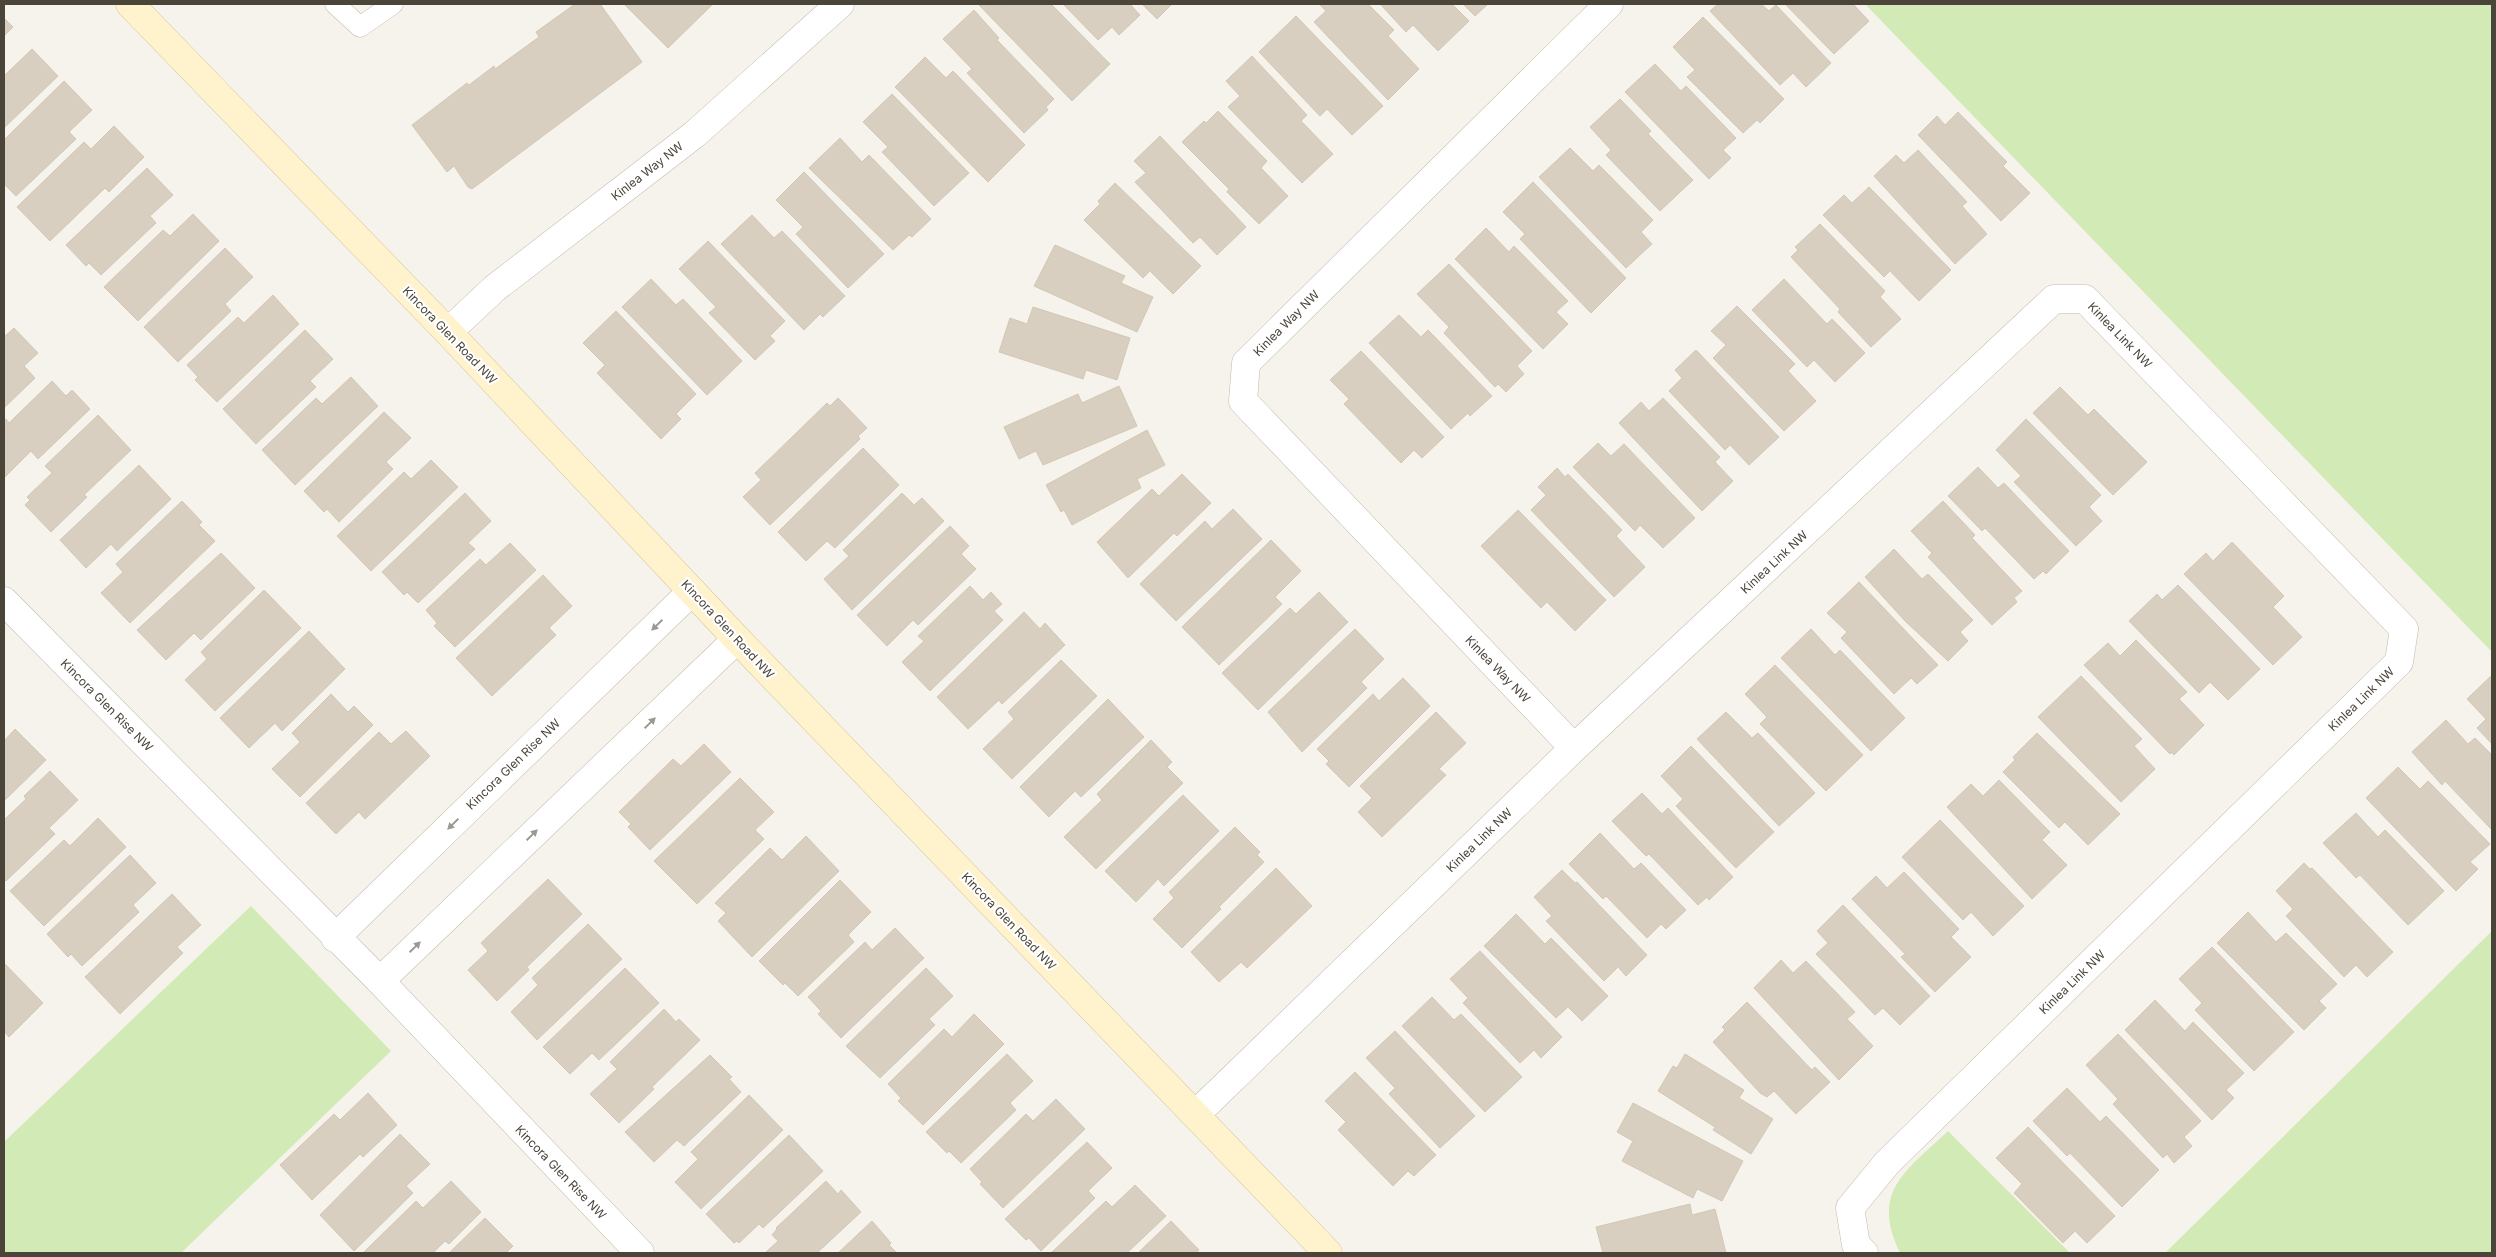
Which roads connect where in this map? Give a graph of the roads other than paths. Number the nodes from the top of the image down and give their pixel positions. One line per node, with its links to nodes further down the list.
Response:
1 (130, 4): 6 (street, Kincora Glen Road NW)
2 (335, 4): 3 (lane)
3 (393, 4)
4 (840, 4): 6 (street, Kinlea Way NW)
5 (1609, 4): 10 (street, Kinlea Way NW)
6 (448, 332): 7 (street, Kincora Glen Road NW)
7 (692, 591): 9 (street, Kincora Glen Road NW); 11 (street, Kincora Glen Rise NW, one-way to 11)
8 (4, 601): 11 (street, Kincora Glen Rise NW)
9 (737, 639): 12 (street, one-way to 9); 13 (street, Kincora Glen Road NW)
10 (1574, 748): 13 (street, Kinlea Link NW); 16 (street, Kinlea Link NW)
11 (335, 938): 12 (street, Kincora Glen Rise NW)
12 (380, 981): 14 (street, Kincora Glen Rise NW)
13 (1195, 1115): 15 (street, Kincora Glen Road NW)
14 (640, 1253)
15 (1328, 1253)
16 (1864, 1253)

